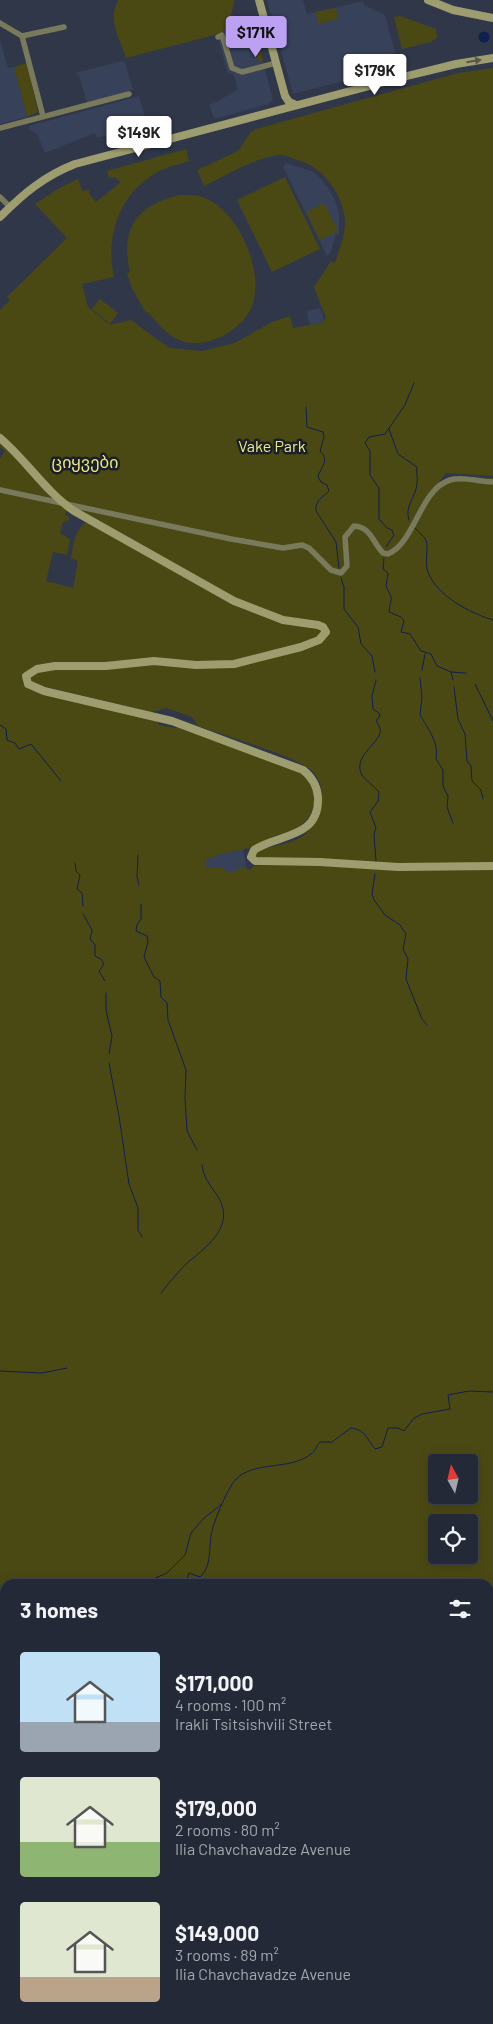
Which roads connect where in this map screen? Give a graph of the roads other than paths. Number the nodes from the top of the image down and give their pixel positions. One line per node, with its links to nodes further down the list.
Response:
1 (259, 0): 9 (street)
2 (428, 0): 3 (street)
3 (493, 18)
4 (0, 24): 6 (street)
5 (64, 27): 6 (street)
6 (22, 36): 14 (street)
7 (218, 36): 9 (street)
8 (493, 58): 12 (street, one-way to 8)
9 (276, 64): 11 (street)
10 (129, 94): 14 (street)
11 (285, 96): 12 (street); 13 (street)
12 (296, 105): 13 (street)
13 (272, 111): 17 (street)
14 (43, 116): 15 (street)
15 (0, 128)
16 (0, 196): 17 (street)
17 (10, 207): 18 (street)
18 (0, 217)
19 (0, 438): 22 (street)
20 (493, 482): 22 (street)
21 (0, 490): 22 (street)
22 (66, 505): 23 (street)
23 (493, 866)

